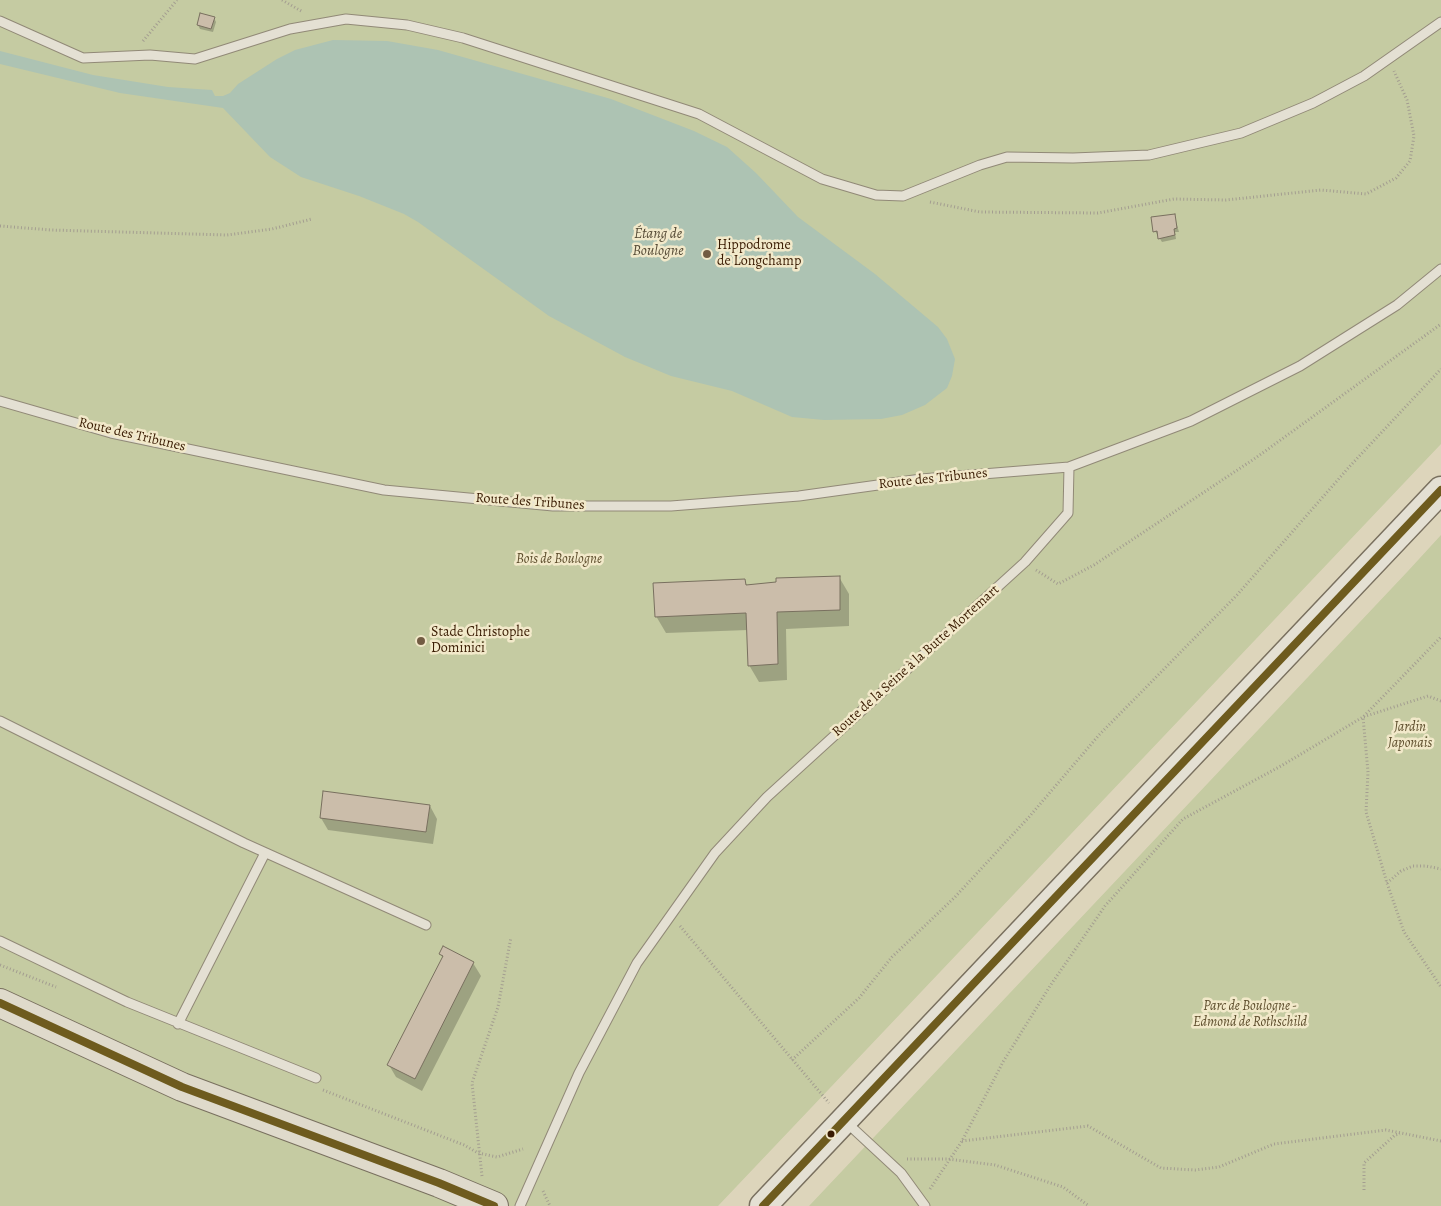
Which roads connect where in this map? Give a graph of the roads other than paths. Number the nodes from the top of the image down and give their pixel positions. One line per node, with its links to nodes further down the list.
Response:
1 (0, 21): 2 (lane)
2 (1441, 22)
3 (1441, 269): 5 (lane)
4 (0, 400): 5 (lane, Route des Tribunes)
5 (1069, 467): 17 (lane, Route de la Seine à la Butte Mortemart)
6 (1441, 490): 14 (main road)
7 (0, 721): 8 (lane)
8 (265, 853): 9 (lane); 12 (lane)
9 (426, 925)
10 (0, 941): 12 (lane)
11 (0, 1003): 16 (main road)
12 (178, 1024): 13 (lane)
13 (316, 1078)
14 (844, 1120): 15 (lane); 18 (main road)
15 (924, 1203)
16 (490, 1204)
17 (520, 1206)
18 (763, 1206)

